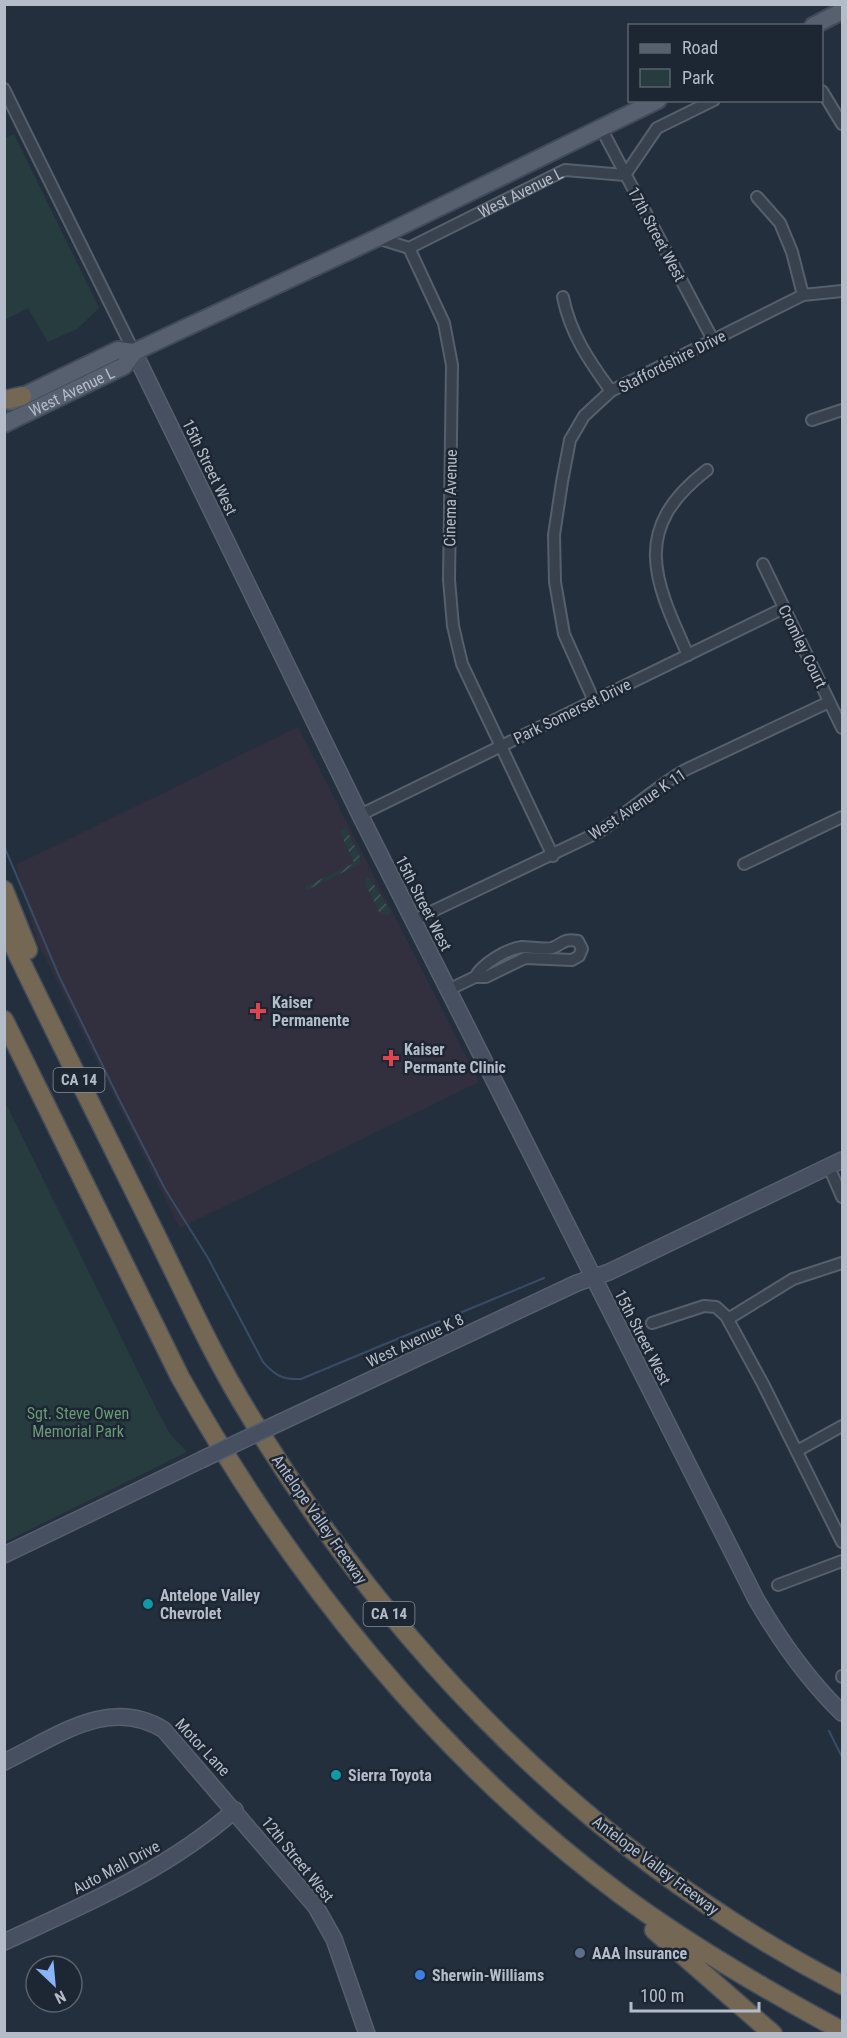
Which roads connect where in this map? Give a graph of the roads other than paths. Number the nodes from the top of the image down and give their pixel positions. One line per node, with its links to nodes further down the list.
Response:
1 (843, 11): 2 (main road)
2 (817, 24)
3 (4, 89): 17 (street, 15th Street West)
4 (823, 93): 7 (street)
5 (654, 102): 8 (main road, West Avenue L)
6 (710, 102): 9 (street)
7 (843, 124)
8 (601, 128): 9 (street, 17th Street West); 11 (main road, West Avenue L)
9 (625, 175): 12 (street, West Avenue L); 16 (street, 17th Street West)
10 (757, 197): 14 (street)
11 (377, 238): 12 (street); 17 (main road, West Avenue L)
12 (409, 248): 31 (street, Cinema Avenue)
13 (843, 291): 14 (street, Staffordshire Drive)
14 (803, 295): 16 (street, Staffordshire Drive)
15 (563, 297): 18 (street)
16 (713, 340): 18 (street, Staffordshire Drive)
17 (134, 352): 19 (main road, West Avenue L); 23 (main road, West Avenue L); 32 (street, 15th Street West)
18 (611, 391): 28 (street, Staffordshire Drive)
19 (13, 398): 20 (main road, West Avenue L)
20 (4, 405)
21 (843, 410): 22 (street)
22 (812, 420)
23 (4, 424)
24 (707, 470): 27 (street)
25 (763, 564): 26 (street, Cromley Court)
26 (784, 608): 27 (street, Park Somerset Drive); 29 (street, Cromley Court)
27 (688, 655): 28 (street, Park Somerset Drive)
28 (594, 701): 31 (street, Park Somerset Drive)
29 (829, 702): 30 (street, Cromley Court); 34 (street, West Avenue K 11)
30 (843, 728)
31 (500, 747): 32 (street, Park Somerset Drive); 34 (street, Cinema Avenue)
32 (360, 815): 37 (street, 15th Street West)
33 (843, 817): 35 (street)
34 (553, 856): 37 (street, West Avenue K 11)
35 (744, 864)
36 (4, 890): 44 (highway)
37 (412, 921): 42 (street, 15th Street West)
38 (4, 926): 44 (highway, Antelope Valley Freeway / CA 14)
39 (552, 948): 40 (street); 40 (street); 41 (street)
40 (554, 960): 41 (street)
41 (475, 977): 42 (street)
42 (448, 990): 48 (street, 15th Street West)
43 (4, 1020): 60 (highway, CA 14)
44 (52, 1026): 62 (highway, Antelope Valley Freeway / CA 14)
45 (836, 1164): 46 (street); 48 (street, West Avenue K 8)
46 (843, 1197)
47 (843, 1263): 49 (street)
48 (593, 1278): 54 (street, West Avenue K 8, bridge); 57 (street, 15th Street West)
49 (728, 1319): 50 (street); 52 (street)
50 (652, 1323)
51 (843, 1426): 52 (street)
52 (797, 1451): 53 (street)
53 (843, 1542)
54 (4, 1555)
55 (843, 1561): 56 (street)
56 (778, 1585)
57 (843, 1713)
58 (4, 1762): 59 (street, Motor Lane)
59 (236, 1810): 61 (street, Auto Mall Drive); 64 (street, 12th Street West)
60 (619, 1893): 63 (highway, CA 14); 65 (highway)
61 (4, 1942)
62 (843, 1985)
63 (843, 2031)
64 (366, 2034)
65 (773, 2034)

